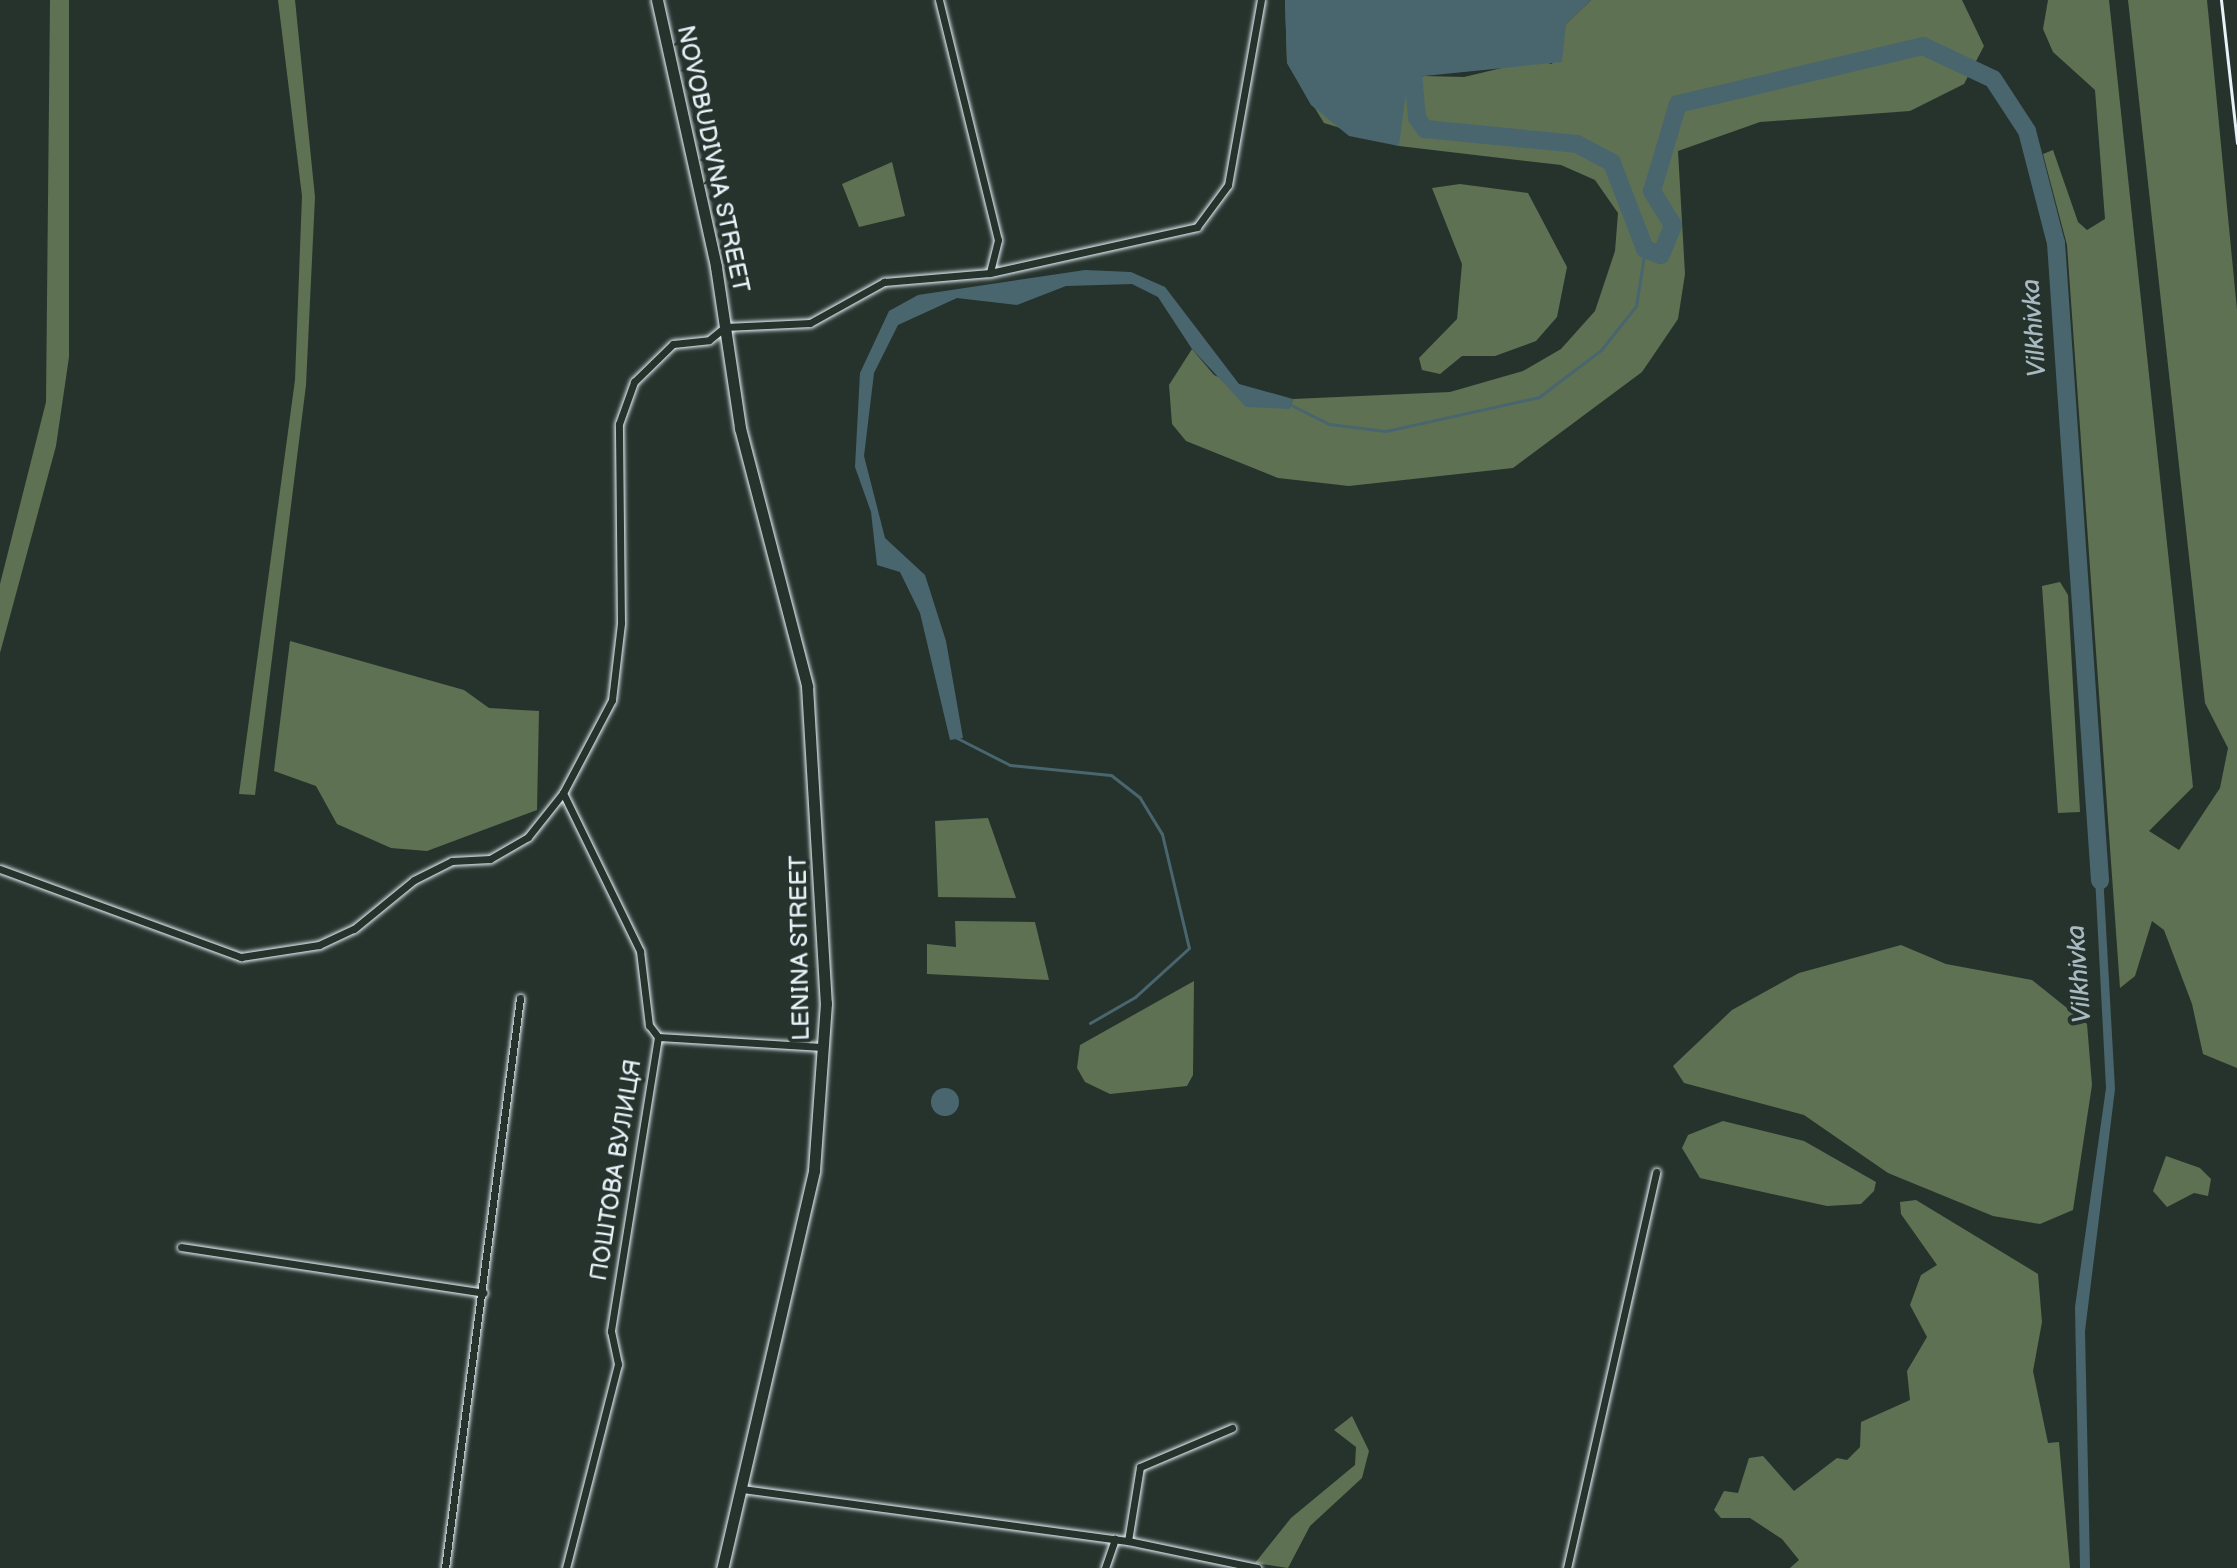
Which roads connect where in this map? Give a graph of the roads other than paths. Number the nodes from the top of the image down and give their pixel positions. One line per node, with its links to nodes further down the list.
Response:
1 (657, 0): 5 (street, NOVOBUDIVNA STREET)
2 (939, 0): 4 (street)
3 (1261, 0): 4 (street)
4 (990, 273): 5 (street)
5 (725, 327): 6 (street); 10 (street, LENINA STREET)
6 (563, 793): 7 (street); 9 (street, ПОШТОВА ВУЛИЦЯ)
7 (0, 869)
8 (520, 998): 13 (street)
9 (658, 1037): 10 (street); 19 (street, ПОШТОВА ВУЛИЦЯ)
10 (824, 1047): 15 (street, LENINA STREET)
11 (1656, 1172): 23 (street)
12 (181, 1247): 13 (street)
13 (484, 1293): 18 (street)
14 (1232, 1428): 17 (street)
15 (742, 1489): 16 (street); 20 (street, LENINA STREET)
16 (1115, 1539): 17 (street); 21 (street)
17 (1128, 1541): 22 (street)
18 (445, 1568)
19 (566, 1568)
20 (722, 1568)
21 (1105, 1568)
22 (1257, 1568)
23 (1567, 1568)

